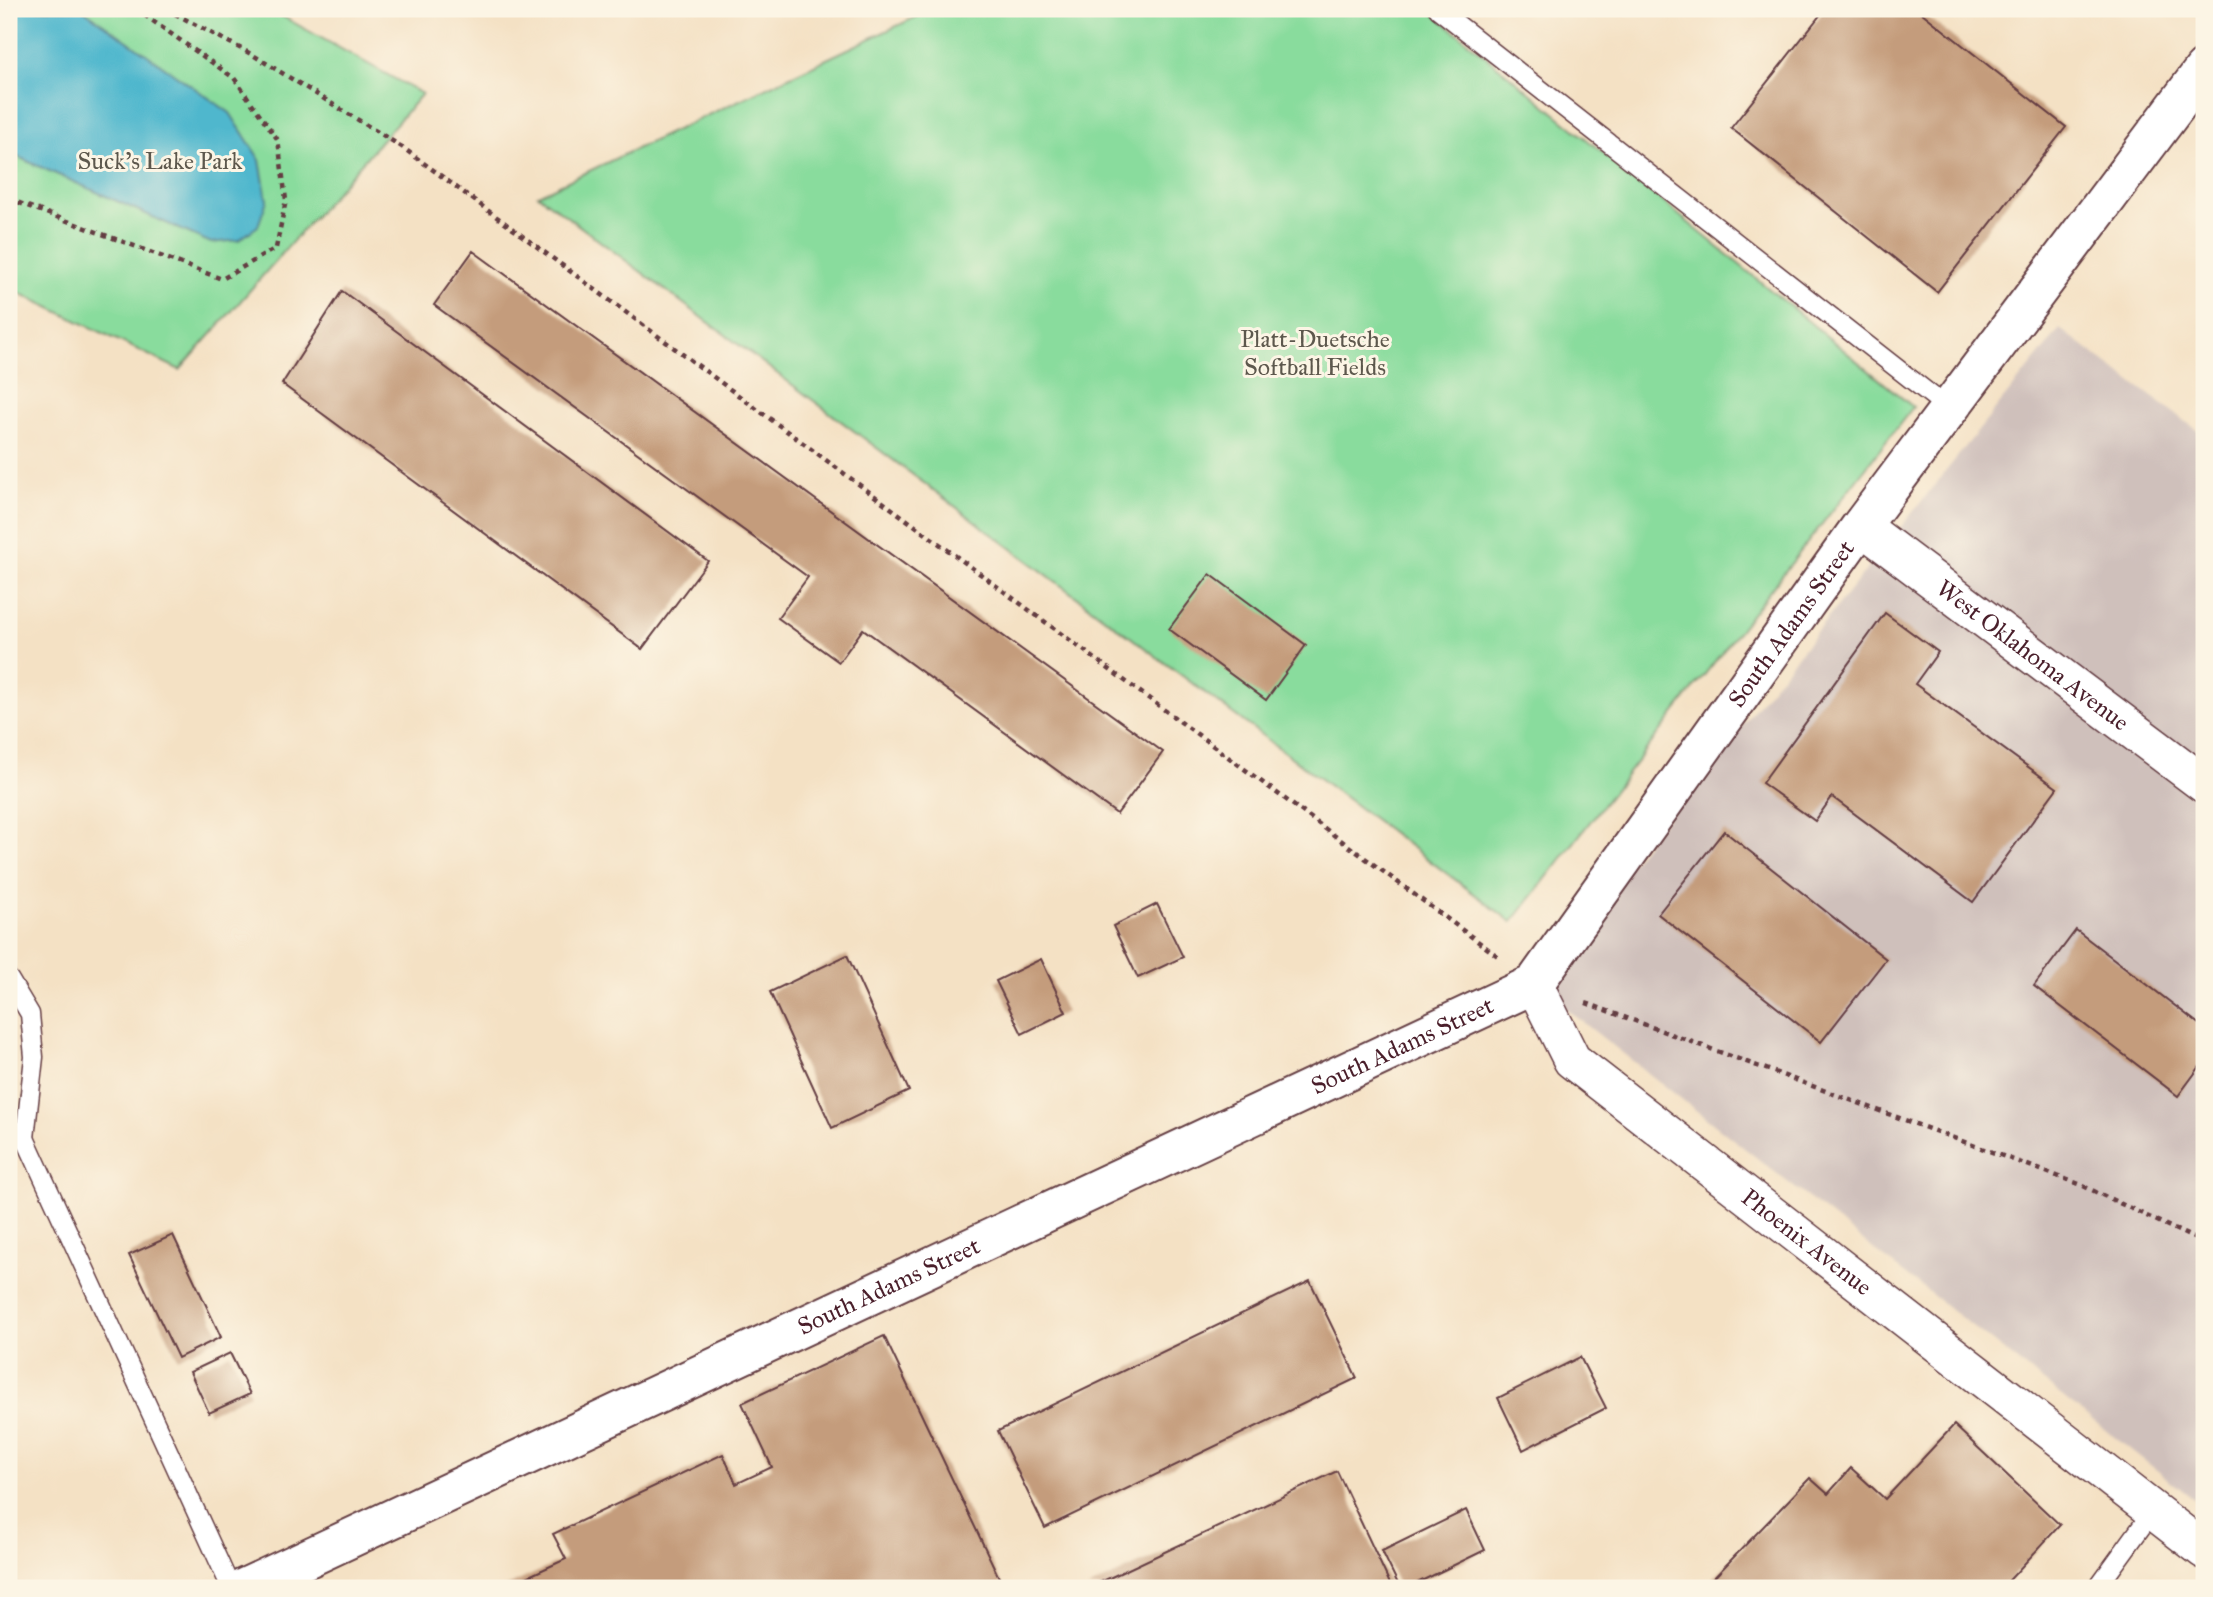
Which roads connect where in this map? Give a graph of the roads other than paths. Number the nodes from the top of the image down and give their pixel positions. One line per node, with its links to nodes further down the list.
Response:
1 (1438, 9): 3 (lane)
2 (2204, 69): 3 (street, South Adams Street)
3 (1949, 409): 4 (street, South Adams Street)
4 (1861, 526): 5 (street, West Oklahoma Avenue); 7 (street, South Adams Street)
5 (2204, 784)
6 (9, 979): 9 (lane)
7 (1534, 984): 10 (street, Phoenix Avenue); 13 (street, South Adams Street)
8 (9, 1129): 9 (lane)
9 (25, 1138): 12 (lane)
10 (2153, 1511): 11 (street, Phoenix Avenue); 14 (lane)
11 (2204, 1550)
12 (231, 1588)
13 (244, 1588)
14 (2098, 1588)

